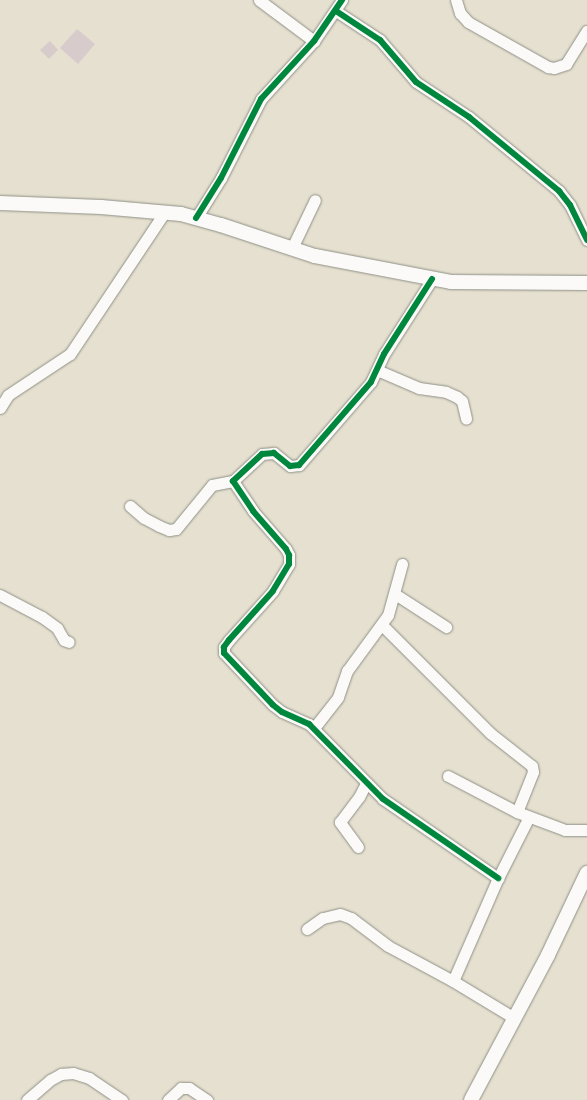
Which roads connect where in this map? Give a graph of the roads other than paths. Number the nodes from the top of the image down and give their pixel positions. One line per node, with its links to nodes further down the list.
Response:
1 (259, 0): 6 (street)
2 (342, 0): 4 (street)
3 (456, 0): 5 (street)
4 (336, 11): 6 (street); 11 (street)
5 (587, 31)
6 (314, 41): 10 (street)
7 (316, 200): 12 (street)
8 (0, 203): 9 (main road)
9 (164, 213): 10 (main road); 16 (street)
10 (196, 218): 12 (main road)
11 (587, 240)
12 (292, 248): 13 (main road)
13 (432, 279): 14 (main road); 15 (street)
14 (587, 283)
15 (377, 370): 17 (street); 18 (street)
16 (1, 402)
17 (466, 418)
18 (234, 481): 19 (street); 26 (street)
19 (130, 506)
20 (402, 564): 22 (street)
21 (0, 594): 25 (street)
22 (395, 594): 23 (street); 24 (street)
23 (382, 624): 26 (street); 29 (street)
24 (446, 627)
25 (69, 642)
26 (314, 728): 28 (street)
27 (448, 776): 29 (street)
28 (366, 783): 32 (street); 34 (street)
29 (516, 812): 30 (street)
30 (529, 817): 31 (street); 34 (street)
31 (587, 830)
32 (358, 847)
33 (587, 873): 37 (main road)
34 (498, 878): 36 (street)
35 (307, 929): 36 (street)
36 (452, 981): 37 (street)
37 (514, 1018): 42 (main road)
38 (27, 1100): 39 (street)
39 (122, 1100)
40 (168, 1100): 41 (street)
41 (207, 1100)
42 (471, 1100)

